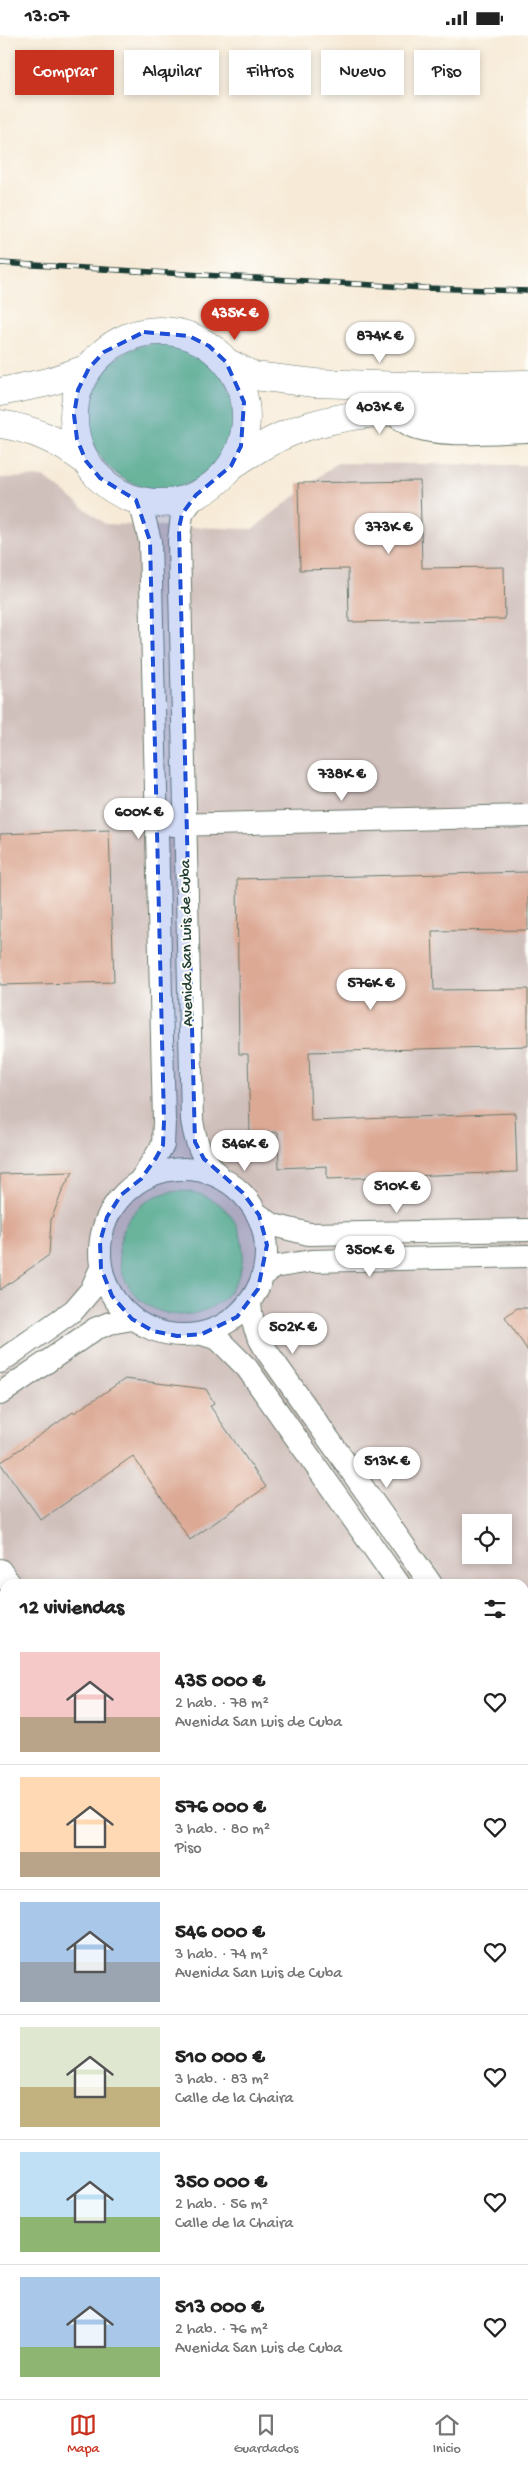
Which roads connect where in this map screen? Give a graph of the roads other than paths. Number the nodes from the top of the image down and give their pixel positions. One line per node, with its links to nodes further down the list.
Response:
1 (226, 362): 2 (street); 3 (street); 10 (street)
2 (89, 368): 4 (street); 9 (street)
3 (528, 384)
4 (0, 392)
5 (528, 409): 6 (street)
6 (392, 413): 8 (street); 10 (street)
7 (0, 424): 9 (street)
8 (528, 431)
9 (86, 461): 12 (street)
10 (231, 466): 11 (street)
11 (196, 495): 12 (street); 14 (street, Avenida San Luis de Cuba)
12 (136, 500): 15 (street, Avenida San Luis de Cuba)
13 (528, 816): 14 (street)
14 (185, 824): 15 (street); 16 (street, Avenida San Luis de Cuba)
15 (158, 825): 17 (street, Avenida San Luis de Cuba)
16 (220, 1177): 17 (street); 18 (street)
17 (141, 1179): 21 (street)
18 (258, 1215): 19 (street); 22 (street)
19 (528, 1230)
20 (528, 1256): 22 (street)
21 (101, 1268): 24 (street); 26 (street)
22 (264, 1275): 23 (street)
23 (250, 1302): 25 (street); 29 (street)
24 (132, 1319): 25 (street); 27 (street)
25 (202, 1334): 28 (street)
26 (0, 1362)
27 (0, 1394)
28 (395, 1579)
29 (427, 1579)

